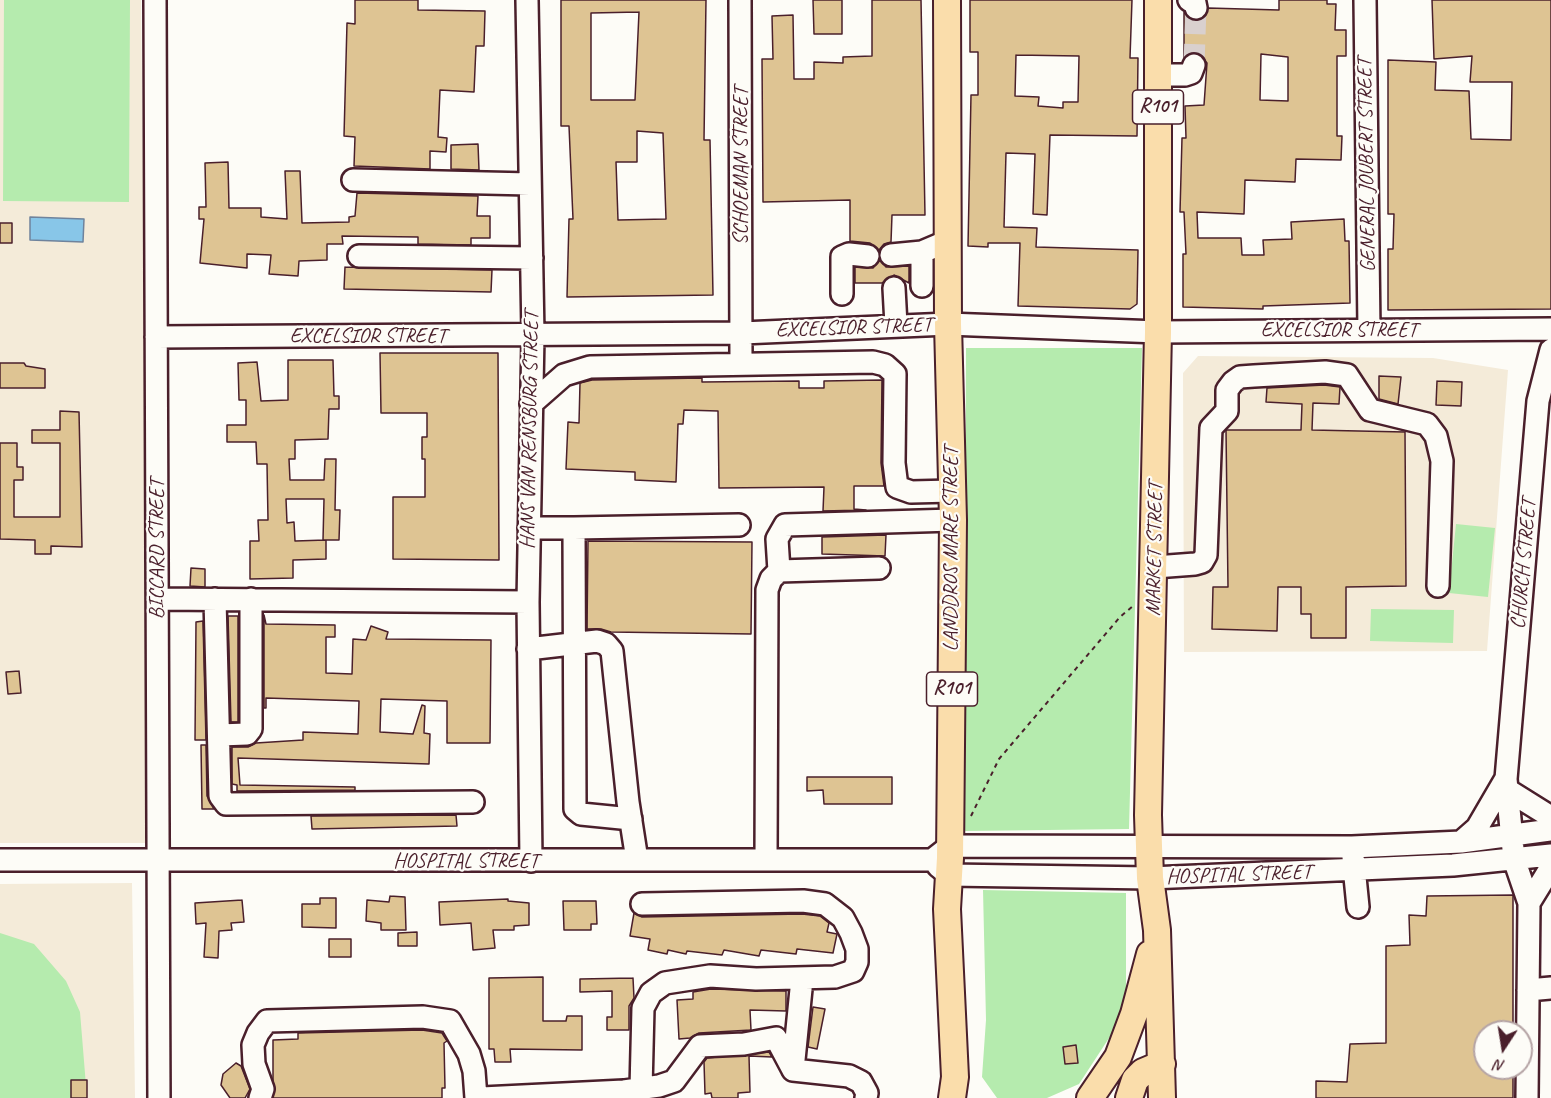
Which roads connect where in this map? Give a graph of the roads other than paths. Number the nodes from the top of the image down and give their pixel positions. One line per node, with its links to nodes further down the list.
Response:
1 (155, 0): 27 (street, BICCARD STREET)
2 (527, 0): 10 (street, HANS VAN RENSBURG STREET)
3 (740, 0): 25 (street, SCHOEMAN STREET)
4 (947, 0): 11 (main road, LANDDROS MARE STREET / R101)
5 (1158, 0): 8 (main road, MARKET STREET / R101)
6 (1365, 0): 23 (street, GENERAL JOUBERT STREET)
7 (1194, 65): 8 (street)
8 (1158, 75): 24 (main road, MARKET STREET / R101)
9 (353, 180): 10 (street)
10 (530, 184): 16 (street, HANS VAN RENSBURG STREET)
11 (948, 241): 12 (street); 20 (main road, LANDDROS MARE STREET / R101)
12 (922, 252): 13 (street); 17 (street)
13 (891, 255)
14 (359, 256): 16 (street)
15 (868, 256): 19 (street)
16 (532, 258): 26 (street, HANS VAN RENSBURG STREET)
17 (922, 286)
18 (894, 288): 21 (street)
19 (842, 294)
20 (948, 324): 21 (street, EXCELSIOR STREET); 24 (street, EXCELSIOR STREET); 31 (main road, LANDDROS MARE STREET / R101)
21 (896, 325): 25 (street, EXCELSIOR STREET)
22 (1551, 329): 23 (street, EXCELSIOR STREET)
23 (1369, 330): 24 (street, EXCELSIOR STREET)
24 (1158, 332): 38 (main road, MARKET STREET / R101)
25 (742, 333): 26 (street, EXCELSIOR STREET); 29 (street, SCHOEMAN STREET)
26 (533, 335): 27 (street, EXCELSIOR STREET); 30 (street, HANS VAN RENSBURG STREET)
27 (156, 337): 40 (street, BICCARD STREET)
28 (1551, 350): 47 (street, CHURCH STREET)
29 (741, 363): 30 (street); 31 (street)
30 (531, 404): 34 (street, HANS VAN RENSBURG STREET)
31 (951, 491): 32 (main road, LANDDROS MARE STREET / R101)
32 (953, 520): 37 (street); 63 (main road, LANDDROS MARE STREET / R101)
33 (739, 525): 35 (street)
34 (529, 528): 35 (street); 43 (street, HANS VAN RENSBURG STREET)
35 (574, 528): 44 (street)
36 (879, 568): 37 (street)
37 (779, 571): 59 (street)
38 (1154, 578): 39 (street); 54 (main road, MARKET STREET / R101)
39 (1438, 586)
40 (158, 599): 41 (street); 61 (street, BICCARD STREET)
41 (215, 599): 42 (street); 46 (street)
42 (250, 599): 43 (street); 46 (street)
43 (528, 602): 45 (street, HANS VAN RENSBURG STREET)
44 (574, 644): 45 (street); 50 (street); 50 (street)
45 (528, 649): 62 (street, HANS VAN RENSBURG STREET)
46 (219, 735): 48 (street)
47 (1506, 784): 49 (street); 52 (street, CHURCH STREET); 53 (street, CHURCH STREET)
48 (473, 802)
49 (1551, 817)
50 (631, 819): 58 (street)
51 (1551, 830): 52 (street, HOSPITAL STREET)
52 (1511, 836): 53 (street, HOSPITAL STREET); 60 (street, CHURCH STREET)
53 (1461, 842): 55 (street, HOSPITAL STREET)
54 (1149, 846): 55 (street, HOSPITAL STREET); 63 (street, HOSPITAL STREET); 66 (main road, MARKET STREET / R101)
55 (1352, 847): 65 (street)
56 (1551, 855): 60 (street, HOSPITAL STREET)
57 (0, 860): 61 (street, HOSPITAL STREET)
58 (638, 860): 59 (street, HOSPITAL STREET); 62 (street, HOSPITAL STREET)
59 (766, 860): 63 (street, HOSPITAL STREET)
60 (1514, 860): 65 (street, HOSPITAL STREET); 67 (street, CHURCH STREET)
61 (158, 861): 62 (street, HOSPITAL STREET); 78 (street, BICCARD STREET)
62 (531, 861)
63 (944, 861): 66 (street, HOSPITAL STREET); 77 (main road, LANDDROS MARE STREET / R101)
64 (1551, 867): 67 (street)
65 (1354, 871): 66 (street, HOSPITAL STREET); 69 (street)
66 (1150, 878): 70 (main road, MARKET STREET / R101)
67 (1529, 903): 73 (street, CHURCH STREET)
68 (642, 904): 71 (street)
69 (1358, 907)
70 (1157, 930): 74 (main road, MARKET STREET); 83 (main road, R101)
71 (802, 979): 75 (street); 76 (street)
72 (1551, 988): 73 (street)
73 (1528, 990): 86 (street, CHURCH STREET)
74 (1162, 1064): 84 (main road); 85 (main road, MARKET STREET)
75 (793, 1070): 76 (street); 82 (street)
76 (641, 1089): 81 (street)
77 (957, 1091)
78 (159, 1098)
79 (260, 1098): 80 (street)
80 (476, 1098)
81 (482, 1098)
82 (866, 1098)
83 (1090, 1098)
84 (1129, 1098)
85 (1162, 1098)
86 (1527, 1098)

